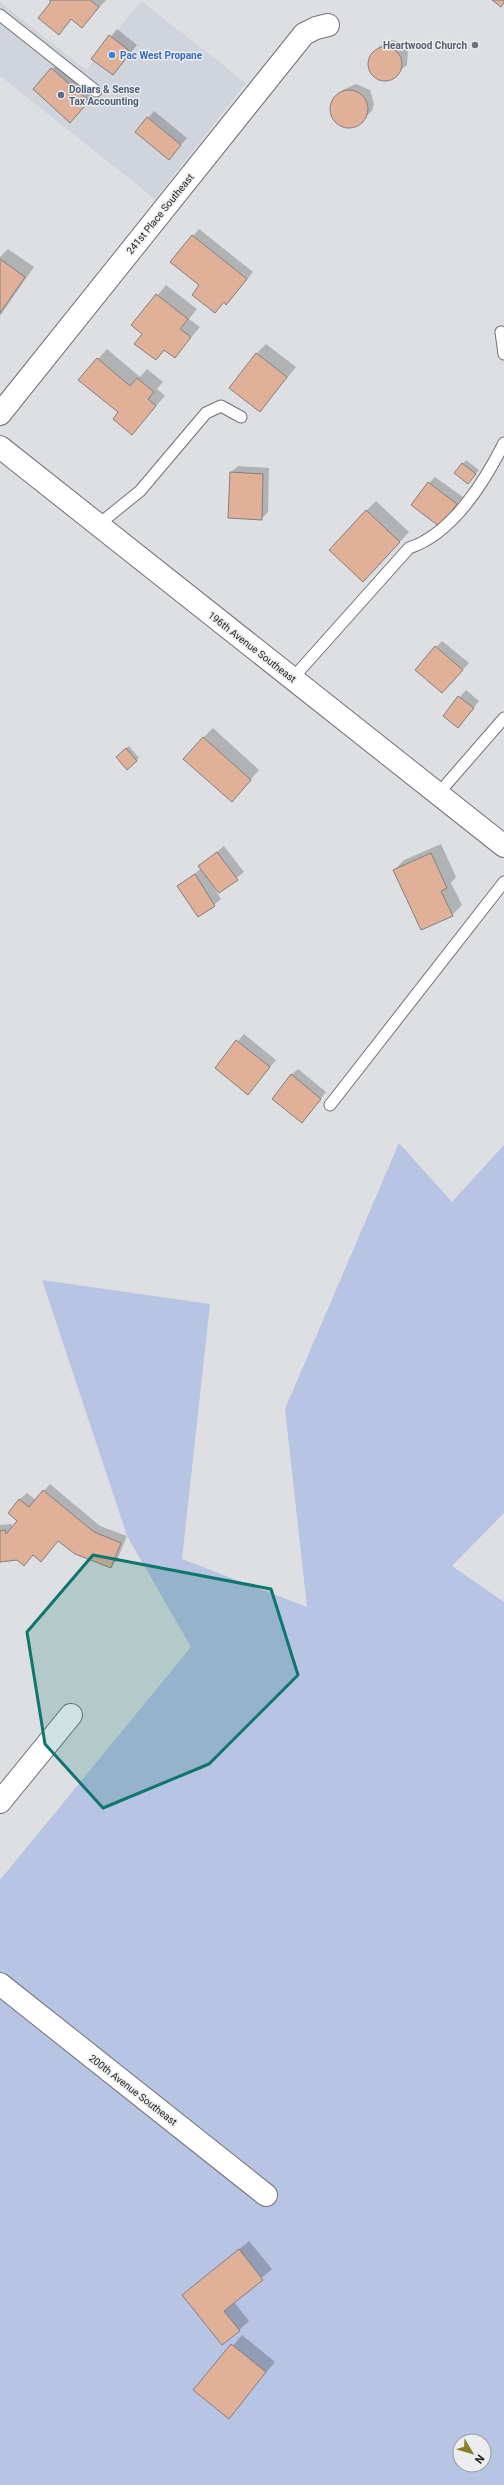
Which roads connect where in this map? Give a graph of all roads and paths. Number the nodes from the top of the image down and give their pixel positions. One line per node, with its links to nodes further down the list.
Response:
1 (0, 15): 3 (lane)
2 (328, 25): 6 (street, 241st Place Southeast)
3 (96, 91)
4 (501, 332): 5 (lane)
5 (504, 354)
6 (0, 414)
7 (241, 417): 10 (lane)
8 (504, 443): 11 (lane)
9 (0, 447): 10 (street, 196th Avenue Southeast)
10 (98, 525): 11 (street, 196th Avenue Southeast)
11 (292, 679): 13 (street, 196th Avenue Southeast)
12 (504, 718): 13 (lane)
13 (438, 794): 14 (street, 196th Avenue Southeast)
14 (504, 846)
15 (504, 882): 16 (lane)
16 (330, 1105)
17 (71, 1715): 18 (street)
18 (0, 1802)
19 (0, 1984): 20 (street, 200th Avenue Southeast)
20 (266, 2195)

